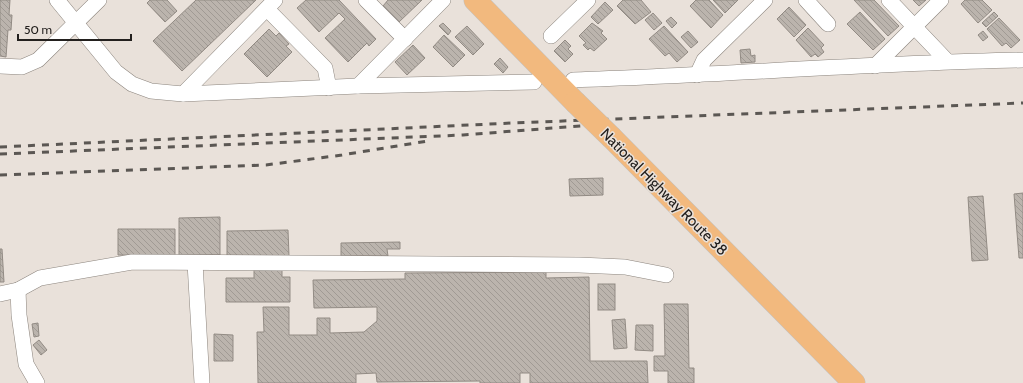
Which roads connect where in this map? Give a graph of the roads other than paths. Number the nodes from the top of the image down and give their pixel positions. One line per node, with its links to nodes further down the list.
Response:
1 (57, 0): 12 (street)
2 (100, 0): 12 (street)
3 (366, 0): 16 (street)
4 (443, 0): 16 (street)
5 (475, 0): 33 (highway, National Highway Route 38, bridge)
6 (588, 0): 15 (street)
7 (765, 0): 21 (street)
8 (806, 0): 13 (street)
9 (889, 0): 14 (street)
10 (941, 0): 14 (street)
11 (271, 4): 25 (street); 26 (street)
12 (76, 24): 19 (street); 26 (street)
13 (828, 24)
14 (914, 26): 18 (street); 20 (street)
15 (551, 36)
16 (405, 39): 24 (street)
17 (1023, 60): 18 (street)
18 (947, 61): 20 (street)
19 (0, 66)
20 (875, 66): 21 (street)
21 (697, 75): 22 (street)
22 (573, 80)
23 (534, 82): 24 (street)
24 (358, 86): 25 (street)
25 (329, 88): 26 (street)
26 (183, 94)
27 (195, 263): 28 (street); 29 (street); 32 (street)
28 (666, 275)
29 (18, 290): 30 (street); 31 (street)
30 (0, 294)
31 (37, 383)
32 (202, 383)
33 (854, 383)

